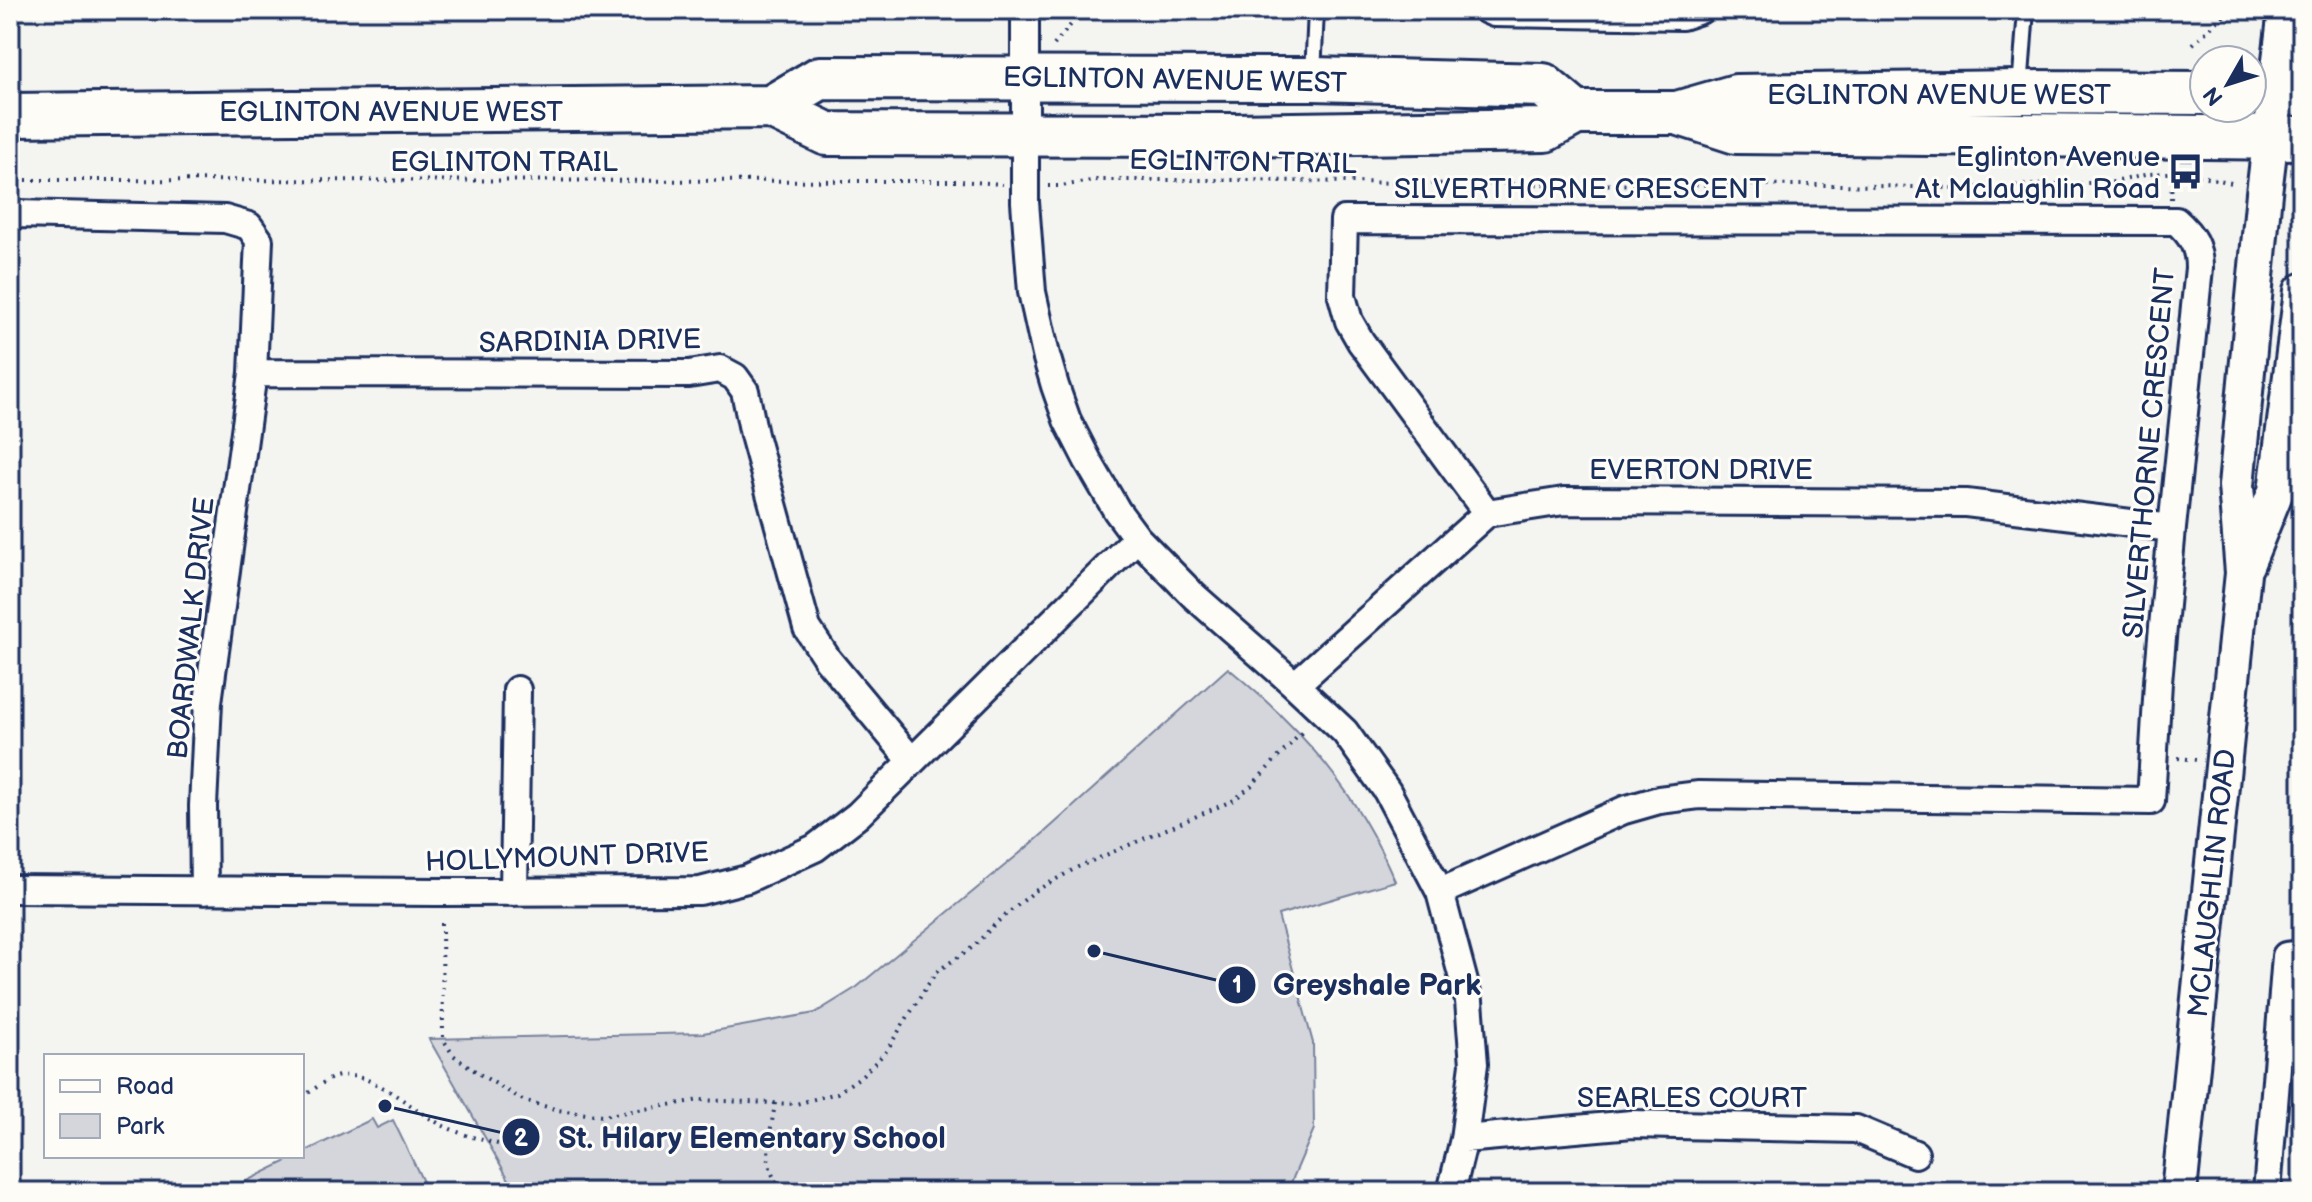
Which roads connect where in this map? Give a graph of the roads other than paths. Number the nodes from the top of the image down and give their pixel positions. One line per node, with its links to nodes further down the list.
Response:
1 (1025, 10): 7 (street)
2 (1316, 10): 8 (lane)
3 (1487, 10): 4 (street)
4 (1700, 10)
5 (2026, 10): 9 (lane)
6 (2286, 10): 11 (street, MCLAUGHLIN ROAD)
7 (1025, 78): 8 (main road, EGLINTON AVENUE WEST); 12 (main road, EGLINTON AVENUE WEST); 16 (street)
8 (1313, 79): 13 (main road, EGLINTON AVENUE WEST)
9 (2020, 92): 10 (main road, EGLINTON AVENUE WEST); 14 (main road, EGLINTON AVENUE WEST)
10 (2188, 93)
11 (2277, 93): 17 (street, MCLAUGHLIN ROAD)
12 (771, 107): 15 (main road, EGLINTON AVENUE WEST); 16 (main road, EGLINTON AVENUE WEST)
13 (1576, 113): 14 (main road, EGLINTON AVENUE WEST); 16 (main road, EGLINTON AVENUE WEST)
14 (1677, 113): 17 (main road, EGLINTON AVENUE WEST)
15 (10, 115)
16 (1026, 135): 23 (street)
17 (2286, 138): 24 (street, MCLAUGHLIN ROAD)
18 (10, 219): 20 (street, BOARDWALK DRIVE)
19 (2302, 291): 24 (street, MCLAUGHLIN ROAD)
20 (253, 373): 27 (street, SARDINIA DRIVE); 29 (street, BOARDWALK DRIVE)
21 (1487, 513): 22 (street, EVERTON DRIVE); 22 (street, SILVERTHORNE CRESCENT); 25 (street)
22 (2172, 528): 31 (street, SILVERTHORNE CRESCENT)
23 (1137, 538): 25 (street); 27 (street, HOLLYMOUNT DRIVE)
24 (2243, 573): 36 (street, MCLAUGHLIN ROAD)
25 (1295, 685): 31 (street)
26 (517, 690): 30 (street)
27 (911, 760): 30 (street, HOLLYMOUNT DRIVE)
28 (10, 889): 29 (street, HOLLYMOUNT DRIVE)
29 (204, 891): 30 (street, HOLLYMOUNT DRIVE)
30 (514, 892)
31 (1440, 892): 33 (street)
32 (2302, 954): 37 (street)
33 (1464, 1139): 34 (street, SEARLES COURT); 35 (street)
34 (1915, 1154)
35 (1451, 1192)
36 (2179, 1192)
37 (2267, 1192)

